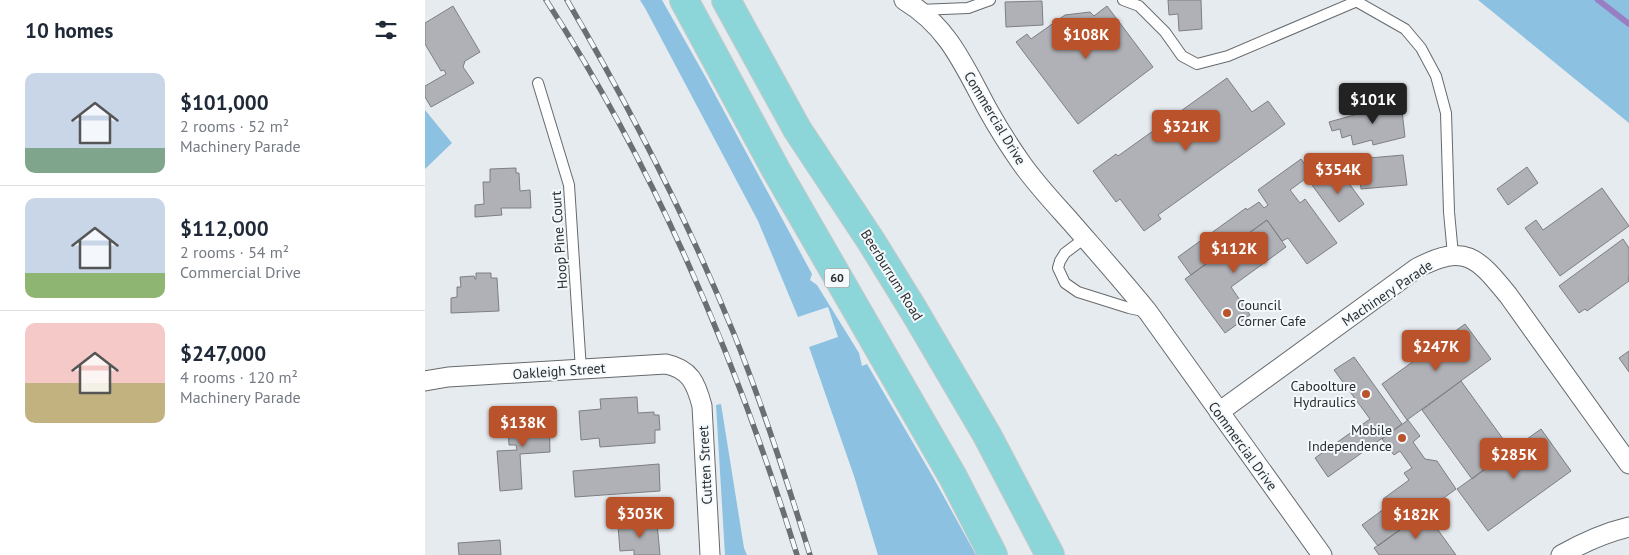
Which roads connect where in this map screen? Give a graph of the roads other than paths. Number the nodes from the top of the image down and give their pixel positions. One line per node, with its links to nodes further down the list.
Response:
1 (684, 0): 18 (main road, 60)
2 (990, 0): 6 (lane)
3 (1123, 0): 4 (lane)
4 (1354, 1): 9 (lane)
5 (733, 5): 19 (main road, Beerburrum Road)
6 (911, 5): 8 (street, Commercial Drive)
7 (538, 83): 11 (lane, Hoop Pine Court)
8 (1085, 238): 10 (street, Commercial Drive); 10 (lane)
9 (1453, 256): 14 (street, Machinery Parade); 15 (street)
10 (1148, 312): 14 (street, Commercial Drive)
11 (581, 370): 12 (street, Oakleigh Street); 13 (street, Oakleigh Street)
12 (690, 377): 17 (street, Cutten Street)
13 (425, 382)
14 (1219, 412): 20 (street, Commercial Drive)
15 (1629, 464)
16 (1629, 527): 21 (street)
17 (710, 555)
18 (993, 555)
19 (1050, 555)
20 (1322, 555)
21 (1561, 555)

